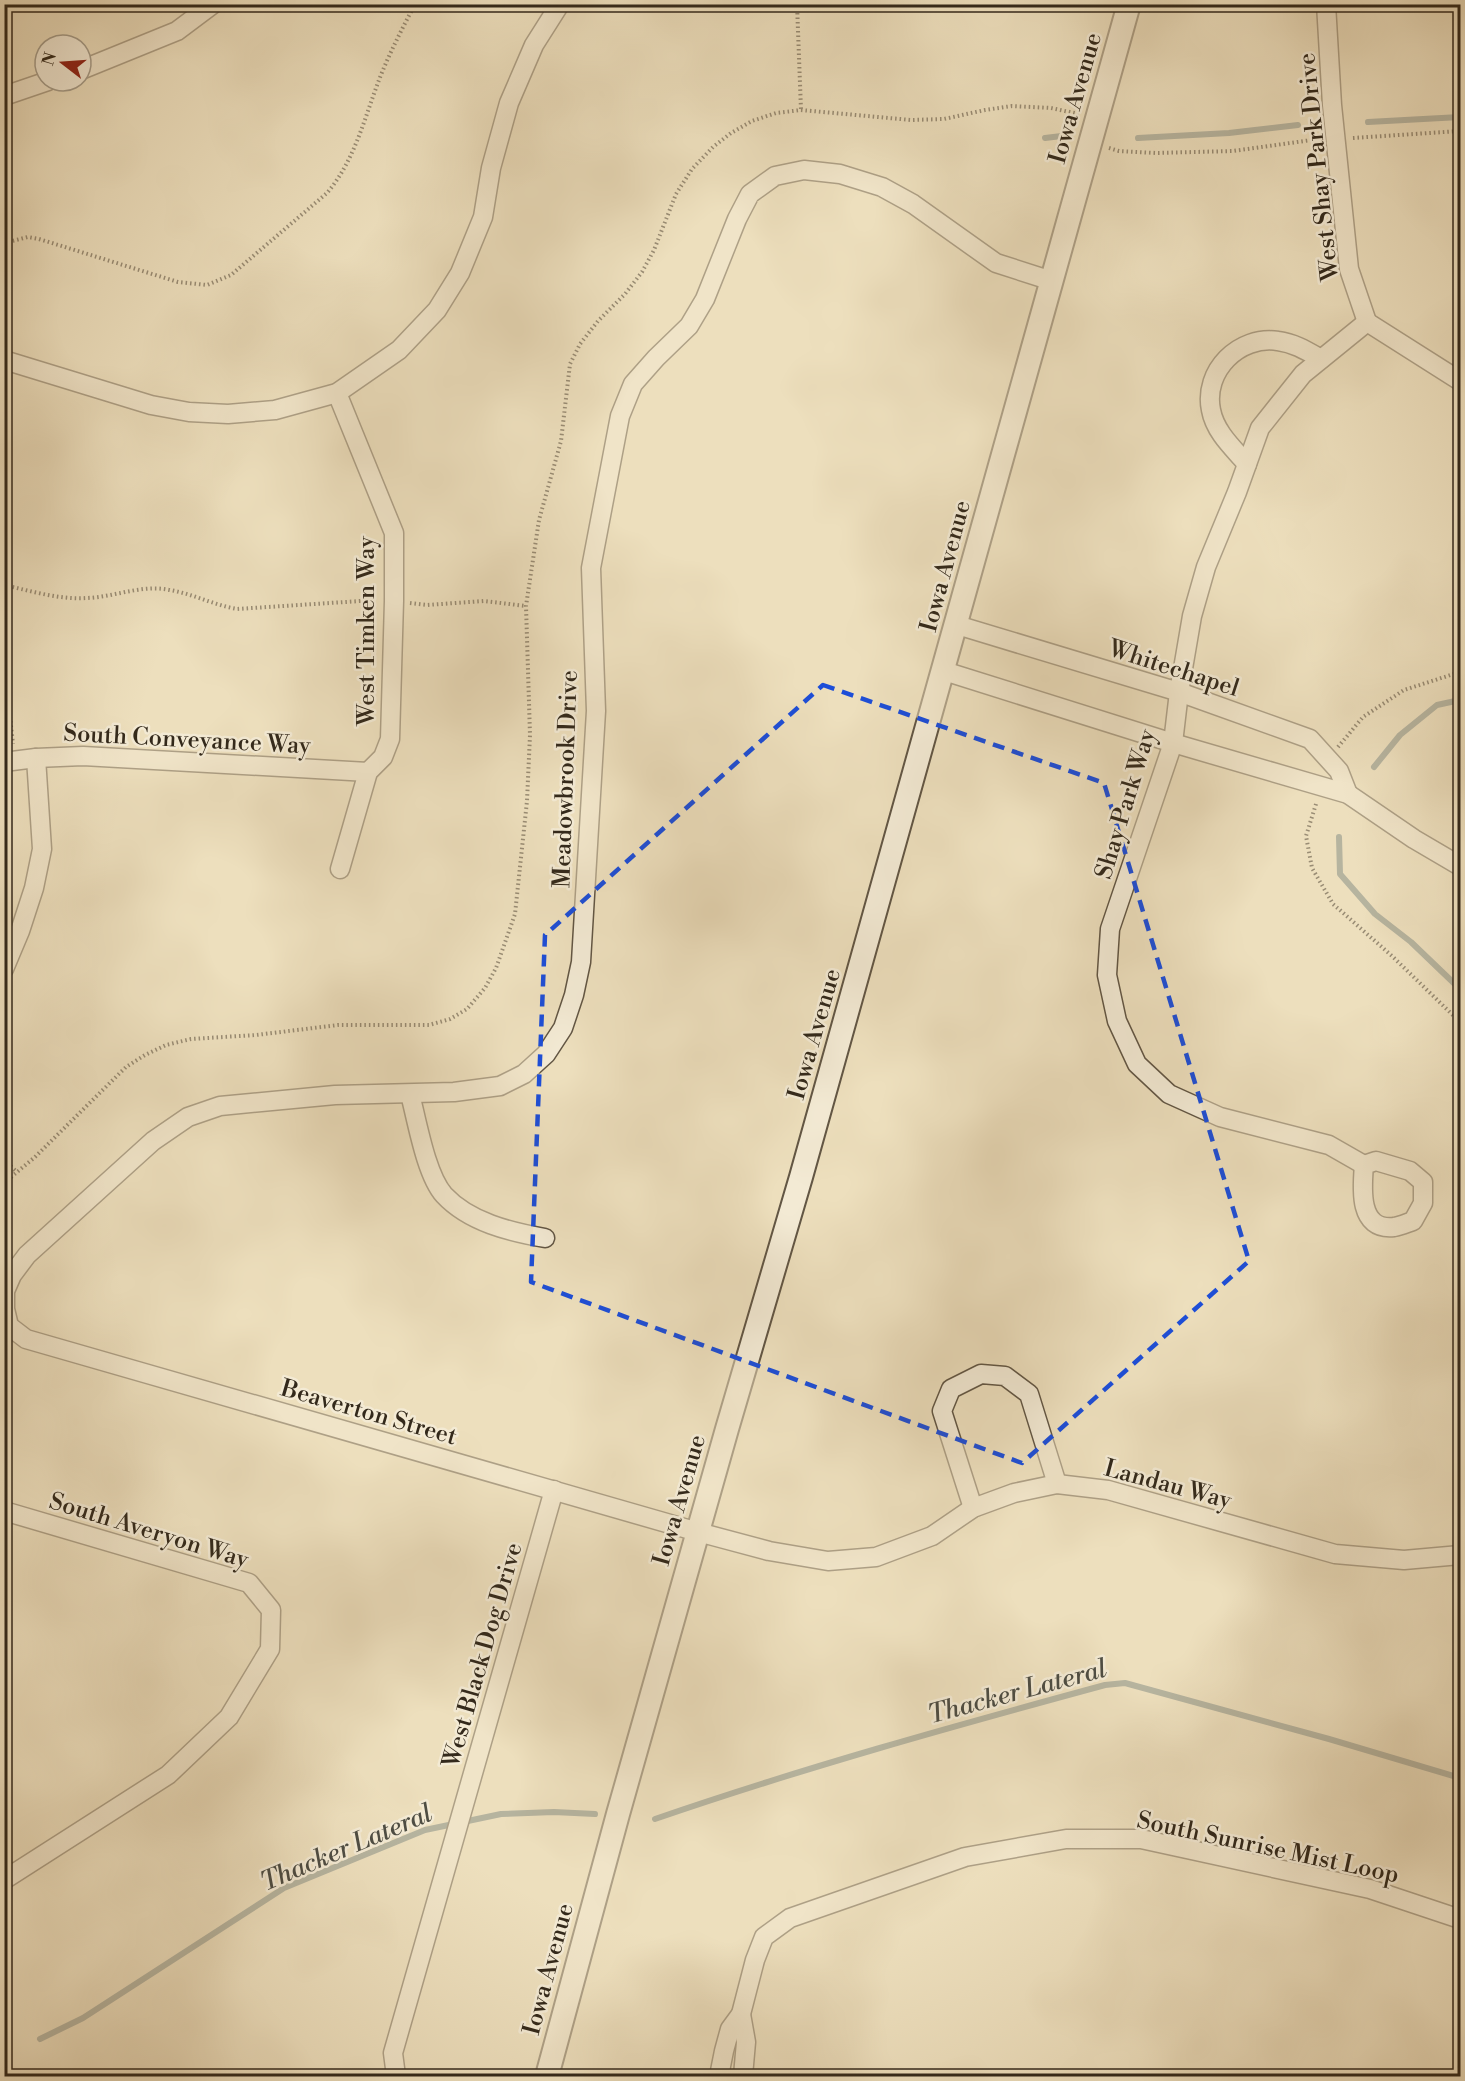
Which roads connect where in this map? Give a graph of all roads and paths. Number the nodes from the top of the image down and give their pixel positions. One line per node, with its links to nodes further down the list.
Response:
1 (213, 4): 7 (street)
2 (415, 4): 15 (path)
3 (560, 4): 21 (street)
4 (797, 4): 10 (path)
5 (1129, 4): 11 (street, Iowa Avenue)
6 (1326, 4): 13 (street, West Shay Park Drive)
7 (93, 65)
8 (33, 86): 9 (street)
9 (4, 96)
10 (801, 110): 11 (path); 26 (path)
11 (1097, 119): 14 (street, Iowa Avenue)
12 (1461, 131): 13 (path)
13 (1336, 139): 14 (path); 17 (street, West Shay Park Drive)
14 (1091, 142): 16 (street, Iowa Avenue)
15 (4, 243)
16 (1052, 281): 28 (street, Iowa Avenue); 44 (street, Meadowbrook Drive)
17 (1367, 322): 18 (street, Shay Park Way); 20 (street)
18 (1320, 359): 22 (street, Shay Park Way); 22 (street)
19 (4, 360): 21 (street)
20 (1461, 381)
21 (337, 393): 25 (street, West Timken Way)
22 (1247, 464): 32 (street, Shay Park Way)
23 (4, 585): 24 (path)
24 (10, 586): 25 (path); 27 (path)
25 (394, 601): 26 (path); 37 (street, West Timken Way)
26 (526, 606): 47 (path)
27 (4, 611)
28 (957, 625): 30 (street, Iowa Avenue); 32 (street, Whitechapel)
29 (4, 663): 35 (path)
30 (944, 671): 33 (street); 55 (street, Iowa Avenue)
31 (1461, 672): 36 (path)
32 (1179, 692): 33 (street, Shay Park Way); 36 (street, Whitechapel)
33 (1173, 743): 38 (street); 46 (street, Shay Park Way)
34 (36, 758): 35 (street, South Conveyance Way); 37 (street, South Conveyance Way); 42 (street)
35 (9, 761)
36 (1330, 761): 39 (street, Whitechapel)
37 (368, 772): 41 (street, West Timken Way)
38 (1320, 786): 39 (street); 43 (path)
39 (1348, 794): 40 (street)
40 (1461, 866)
41 (340, 869)
42 (4, 969)
43 (1461, 1022)
44 (410, 1094): 49 (street); 50 (street, Meadowbrook Drive)
45 (4, 1160): 47 (path)
46 (1364, 1165)
47 (17, 1172): 48 (path)
48 (4, 1183)
49 (545, 1238)
50 (26, 1339): 52 (street, Beaverton Street)
51 (1057, 1484): 53 (street, Landau Way); 53 (street); 56 (street, Landau Way)
52 (554, 1491): 55 (street, Beaverton Street); 60 (street, West Black Dog Drive)
53 (973, 1509): 55 (street, Landau Way)
54 (4, 1511): 57 (street, South Averyon Way)
55 (698, 1532): 61 (street, Iowa Avenue)
56 (1461, 1555)
57 (4, 1880)
58 (1461, 1919): 59 (street, South Sunrise Mist Loop)
59 (741, 2014): 62 (street, South Sunrise Mist Loop); 63 (street, South Sunrise Mist Loop)
60 (396, 2076)
61 (547, 2076)
62 (719, 2076)
63 (743, 2076)

